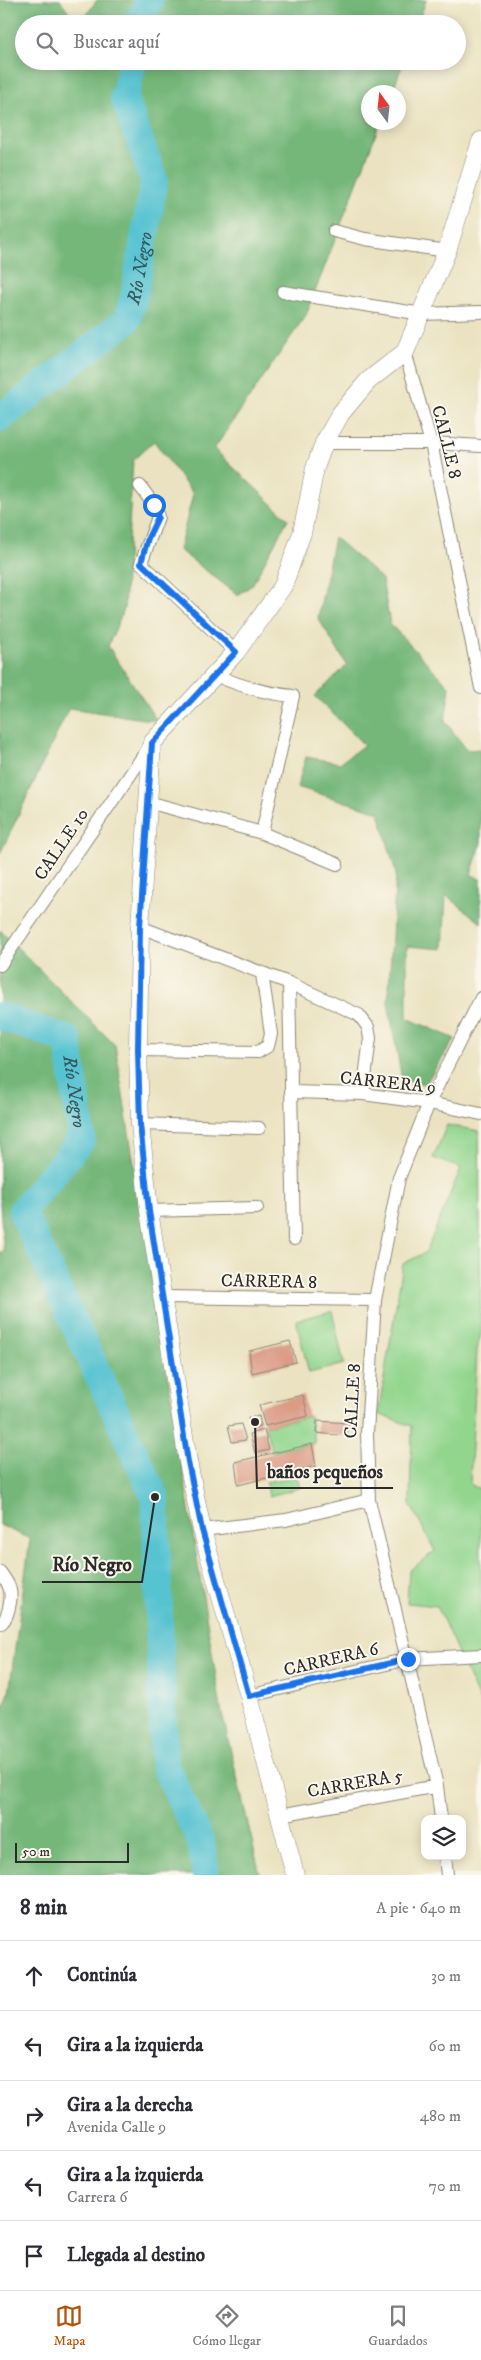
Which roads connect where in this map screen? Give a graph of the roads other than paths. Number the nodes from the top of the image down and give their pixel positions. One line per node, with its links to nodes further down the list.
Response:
1 (480, 147): 3 (street)
2 (334, 231): 3 (street)
3 (447, 250): 6 (street)
4 (283, 292): 6 (street)
5 (481, 312): 6 (street)
6 (422, 314): 7 (street)
7 (405, 352): 8 (street); 9 (street, CALLE 8)
8 (324, 443): 9 (street); 12 (street)
9 (431, 443): 10 (street); 14 (street, CALLE 8)
10 (481, 446)
11 (140, 486): 12 (street)
12 (236, 652): 13 (street)
13 (213, 674): 15 (street); 17 (street)
14 (481, 688)
15 (152, 743): 16 (street); 20 (street, CALLE 10)
16 (148, 802): 17 (street); 19 (street)
17 (262, 832): 18 (street)
18 (337, 864)
19 (140, 927): 21 (street); 24 (street)
20 (0, 965)
21 (262, 974): 22 (street); 24 (street)
22 (289, 983): 25 (street); 26 (street)
23 (479, 1004): 27 (street, CALLE 8)
24 (138, 1050): 29 (street)
25 (291, 1092): 26 (street, CARRERA 9); 33 (street)
26 (363, 1094): 27 (street, CARRERA 9)
27 (429, 1103): 28 (street, CARRERA 9); 35 (street, CALLE 8)
28 (481, 1114)
29 (140, 1124): 30 (street); 32 (street)
30 (259, 1128)
31 (257, 1208): 32 (street)
32 (149, 1211): 34 (street)
33 (294, 1239)
34 (162, 1297): 35 (street, CARRERA 8); 37 (street)
35 (375, 1300): 36 (street, CALLE 8)
36 (369, 1500): 37 (street); 41 (street, CALLE 8)
37 (202, 1530): 42 (street)
38 (0, 1572): 39 (street)
39 (0, 1624)
40 (481, 1656): 41 (street, CARRERA 6)
41 (408, 1659): 42 (street, CARRERA 6); 43 (street, CALLE 8)
42 (249, 1696): 44 (street)
43 (437, 1786): 44 (street, CARRERA 5); 45 (street, CALLE 8)
44 (280, 1815): 47 (street)
45 (441, 1815)
46 (445, 1860): 48 (street)
47 (295, 1875)
48 (447, 1875)

